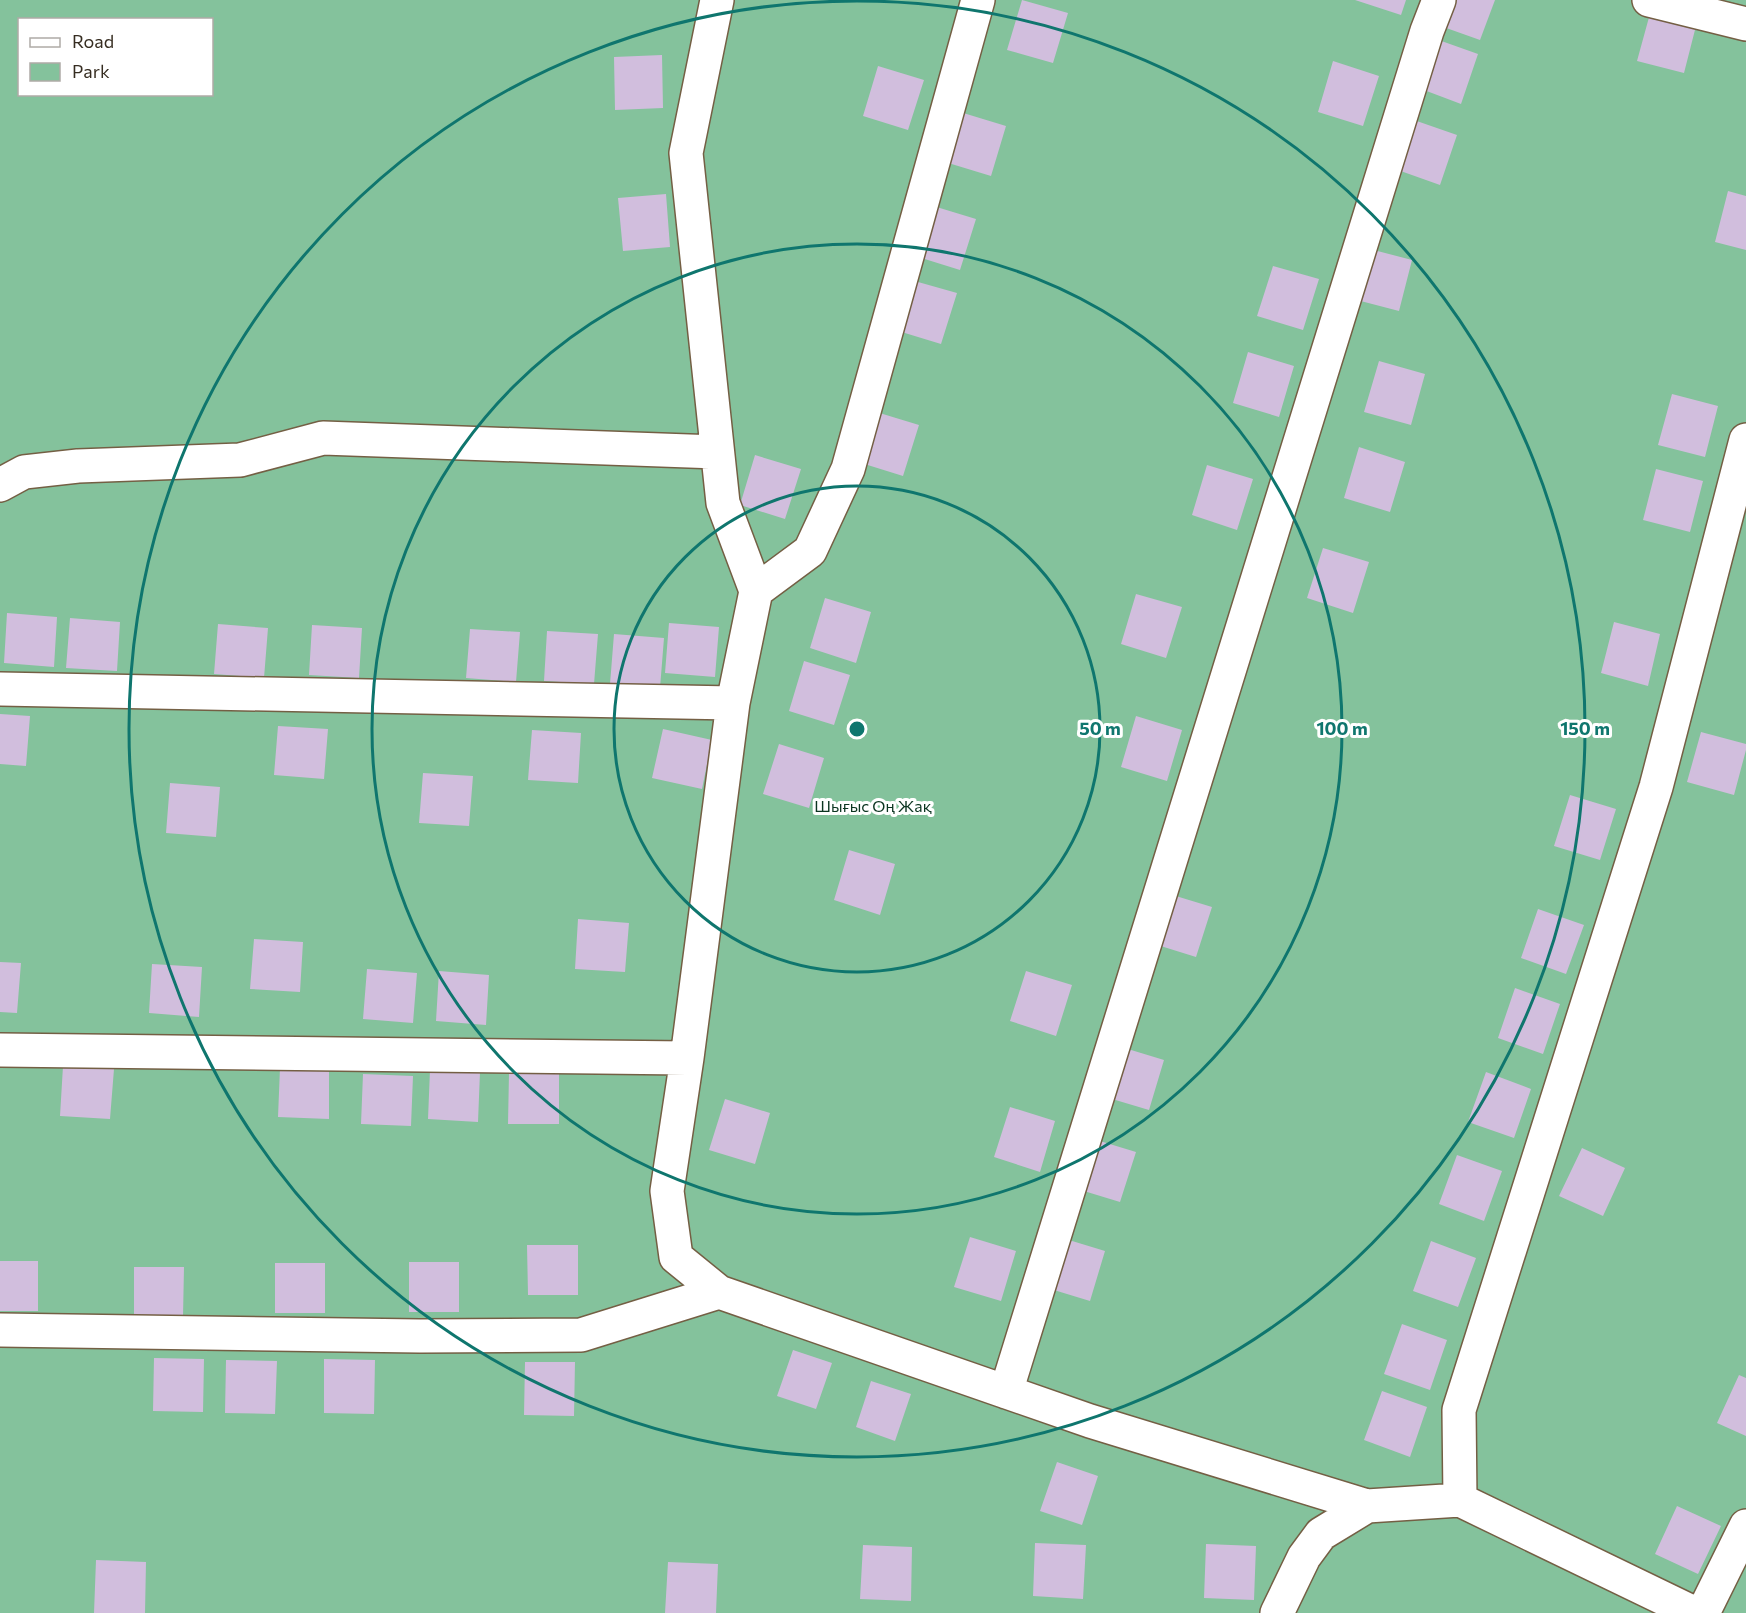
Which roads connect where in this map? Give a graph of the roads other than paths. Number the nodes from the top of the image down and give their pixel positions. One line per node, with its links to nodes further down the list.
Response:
1 (717, 0): 7 (street)
2 (978, 0): 9 (street)
3 (1439, 0): 16 (street)
4 (1649, 0): 5 (street)
5 (1746, 24)
6 (1746, 440): 17 (street)
7 (717, 452): 8 (street); 9 (street)
8 (0, 485)
9 (756, 591): 11 (street)
10 (0, 689): 11 (street)
11 (733, 703): 13 (street)
12 (0, 1050): 13 (street)
13 (687, 1058): 14 (street)
14 (719, 1292): 15 (street); 16 (street)
15 (0, 1330)
16 (1006, 1392): 18 (street)
17 (1460, 1500): 18 (street); 21 (street)
18 (1367, 1506): 20 (street)
19 (1746, 1526): 22 (street)
20 (1277, 1613)
21 (1694, 1613)
22 (1703, 1613)

